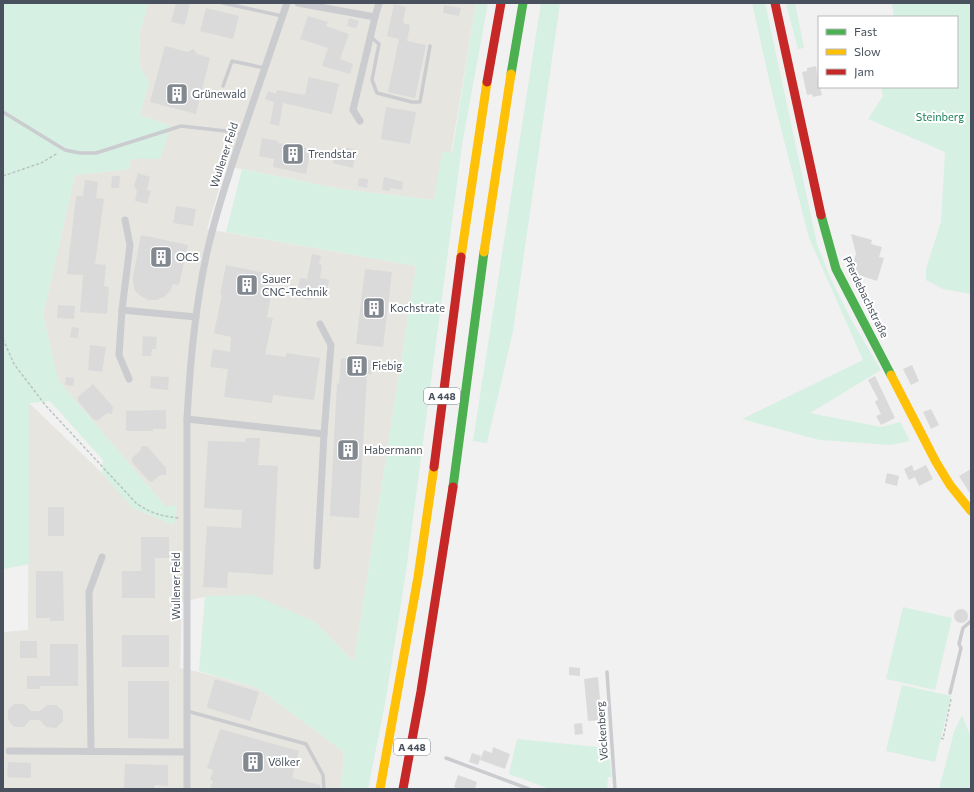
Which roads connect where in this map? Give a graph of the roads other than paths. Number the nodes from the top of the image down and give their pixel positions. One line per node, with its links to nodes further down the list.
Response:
1 (223, 3): 8 (lane)
2 (287, 3): 8 (street, Wullener Feld)
3 (298, 3): 9 (street)
4 (379, 3): 9 (street)
5 (501, 3): 37 (main road, A 448)
6 (775, 3): 24 (main road, Pferdebachstraße)
7 (523, 4): 38 (main road, A 448)
8 (282, 16): 12 (street, Wullener Feld)
9 (374, 17): 10 (street)
10 (370, 36): 11 (lane); 15 (street)
11 (430, 46)
12 (265, 68): 13 (lane); 16 (street, Wullener Feld)
13 (223, 86)
14 (3, 112): 16 (lane)
15 (360, 121)
16 (242, 135): 19 (street, Wullener Feld)
17 (125, 220): 18 (street)
18 (122, 310): 19 (street); 21 (street)
19 (196, 317): 22 (street, Wullener Feld)
20 (320, 324): 23 (street)
21 (129, 379)
22 (187, 419): 23 (street); 30 (street, Wullener Feld)
23 (324, 434): 26 (street)
24 (971, 511)
25 (102, 557): 32 (street)
26 (317, 566)
27 (971, 621): 29 (lane)
28 (606, 672): 40 (lane, Vöckenberg)
29 (950, 693)
30 (187, 712): 33 (street, Wullener Feld); 36 (lane)
31 (9, 751): 32 (street)
32 (91, 751): 33 (street)
33 (187, 752): 35 (street, Wullener Feld)
34 (446, 758): 39 (lane)
35 (187, 789)
36 (324, 789)
37 (380, 789)
38 (403, 789)
39 (529, 789)
40 (614, 789)

